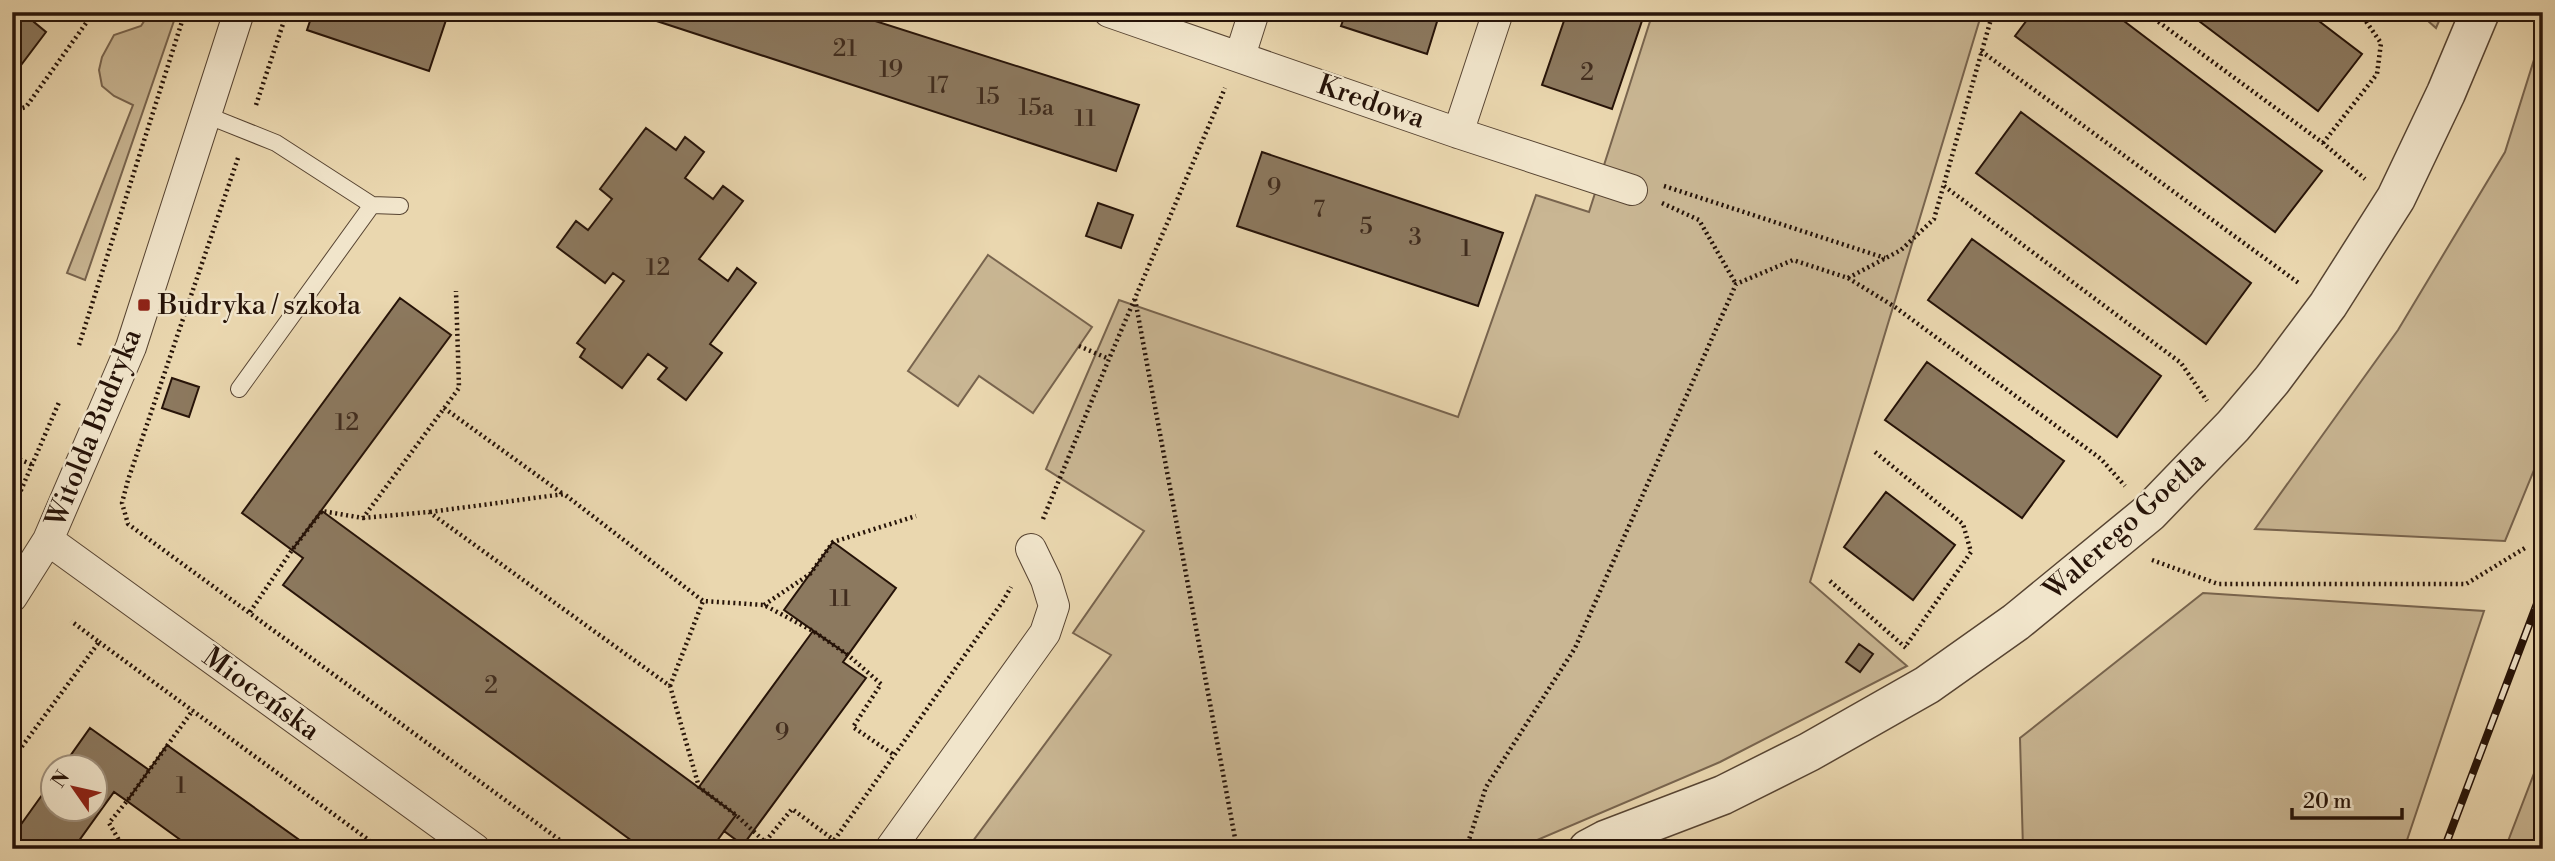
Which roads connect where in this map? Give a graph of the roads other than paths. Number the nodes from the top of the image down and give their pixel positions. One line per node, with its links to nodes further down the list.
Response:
1 (240, 12): 7 (street, Witolda Budryka)
2 (1109, 12): 6 (street, Kredowa)
3 (1254, 12): 6 (street)
4 (1498, 12): 8 (street)
5 (2480, 12): 18 (street, Walerego Goetla)
6 (1240, 55): 8 (street, Kredowa)
7 (206, 115): 10 (lane); 13 (street, Witolda Budryka)
8 (1458, 133): 9 (street, Kredowa)
9 (1632, 190)
10 (372, 205): 11 (lane); 12 (lane)
11 (400, 206)
12 (239, 389)
13 (48, 540): 15 (street, Witolda Budryka); 16 (street, Mioceńska)
14 (1031, 549): 17 (street)
15 (12, 597)
16 (475, 849)
17 (890, 849)
18 (1588, 849)

